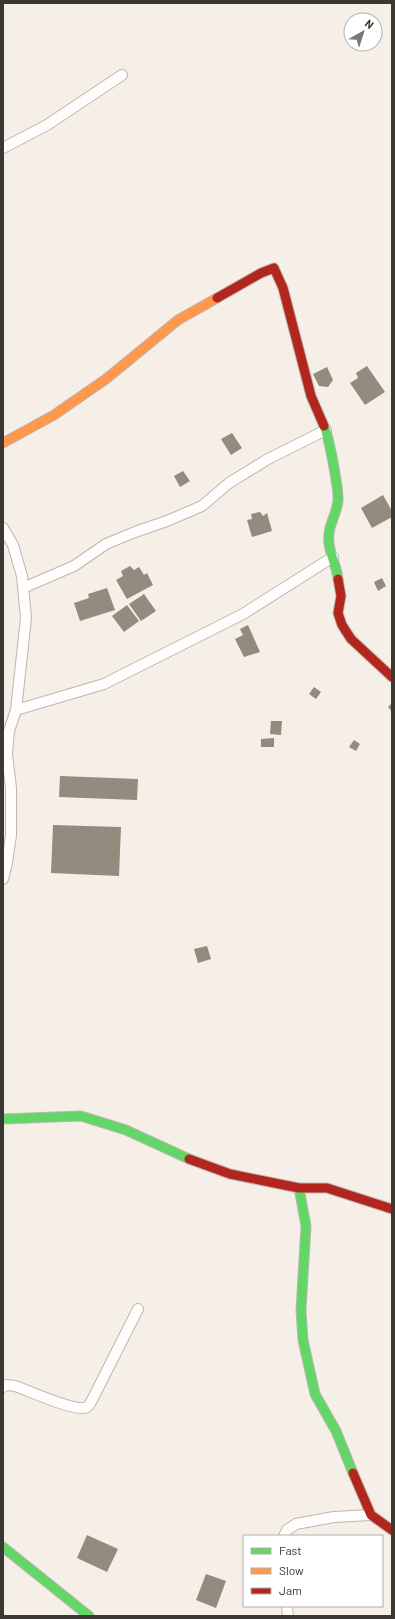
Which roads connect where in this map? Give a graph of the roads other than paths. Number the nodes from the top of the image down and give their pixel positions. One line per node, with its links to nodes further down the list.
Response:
1 (122, 75): 2 (street)
2 (3, 148)
3 (326, 430): 4 (street); 6 (street); 7 (street)
4 (3, 443)
5 (3, 528): 7 (street)
6 (333, 557): 8 (street); 9 (street)
7 (23, 588): 9 (street)
8 (392, 677)
9 (16, 710): 10 (street)
10 (3, 878)
11 (3, 1119): 12 (street)
12 (299, 1188): 13 (street); 16 (street)
13 (392, 1209)
14 (138, 1309): 15 (street)
15 (3, 1387)
16 (371, 1516): 17 (street); 18 (street)
17 (392, 1530)
18 (285, 1535)
19 (3, 1547): 20 (street)
20 (89, 1616)

